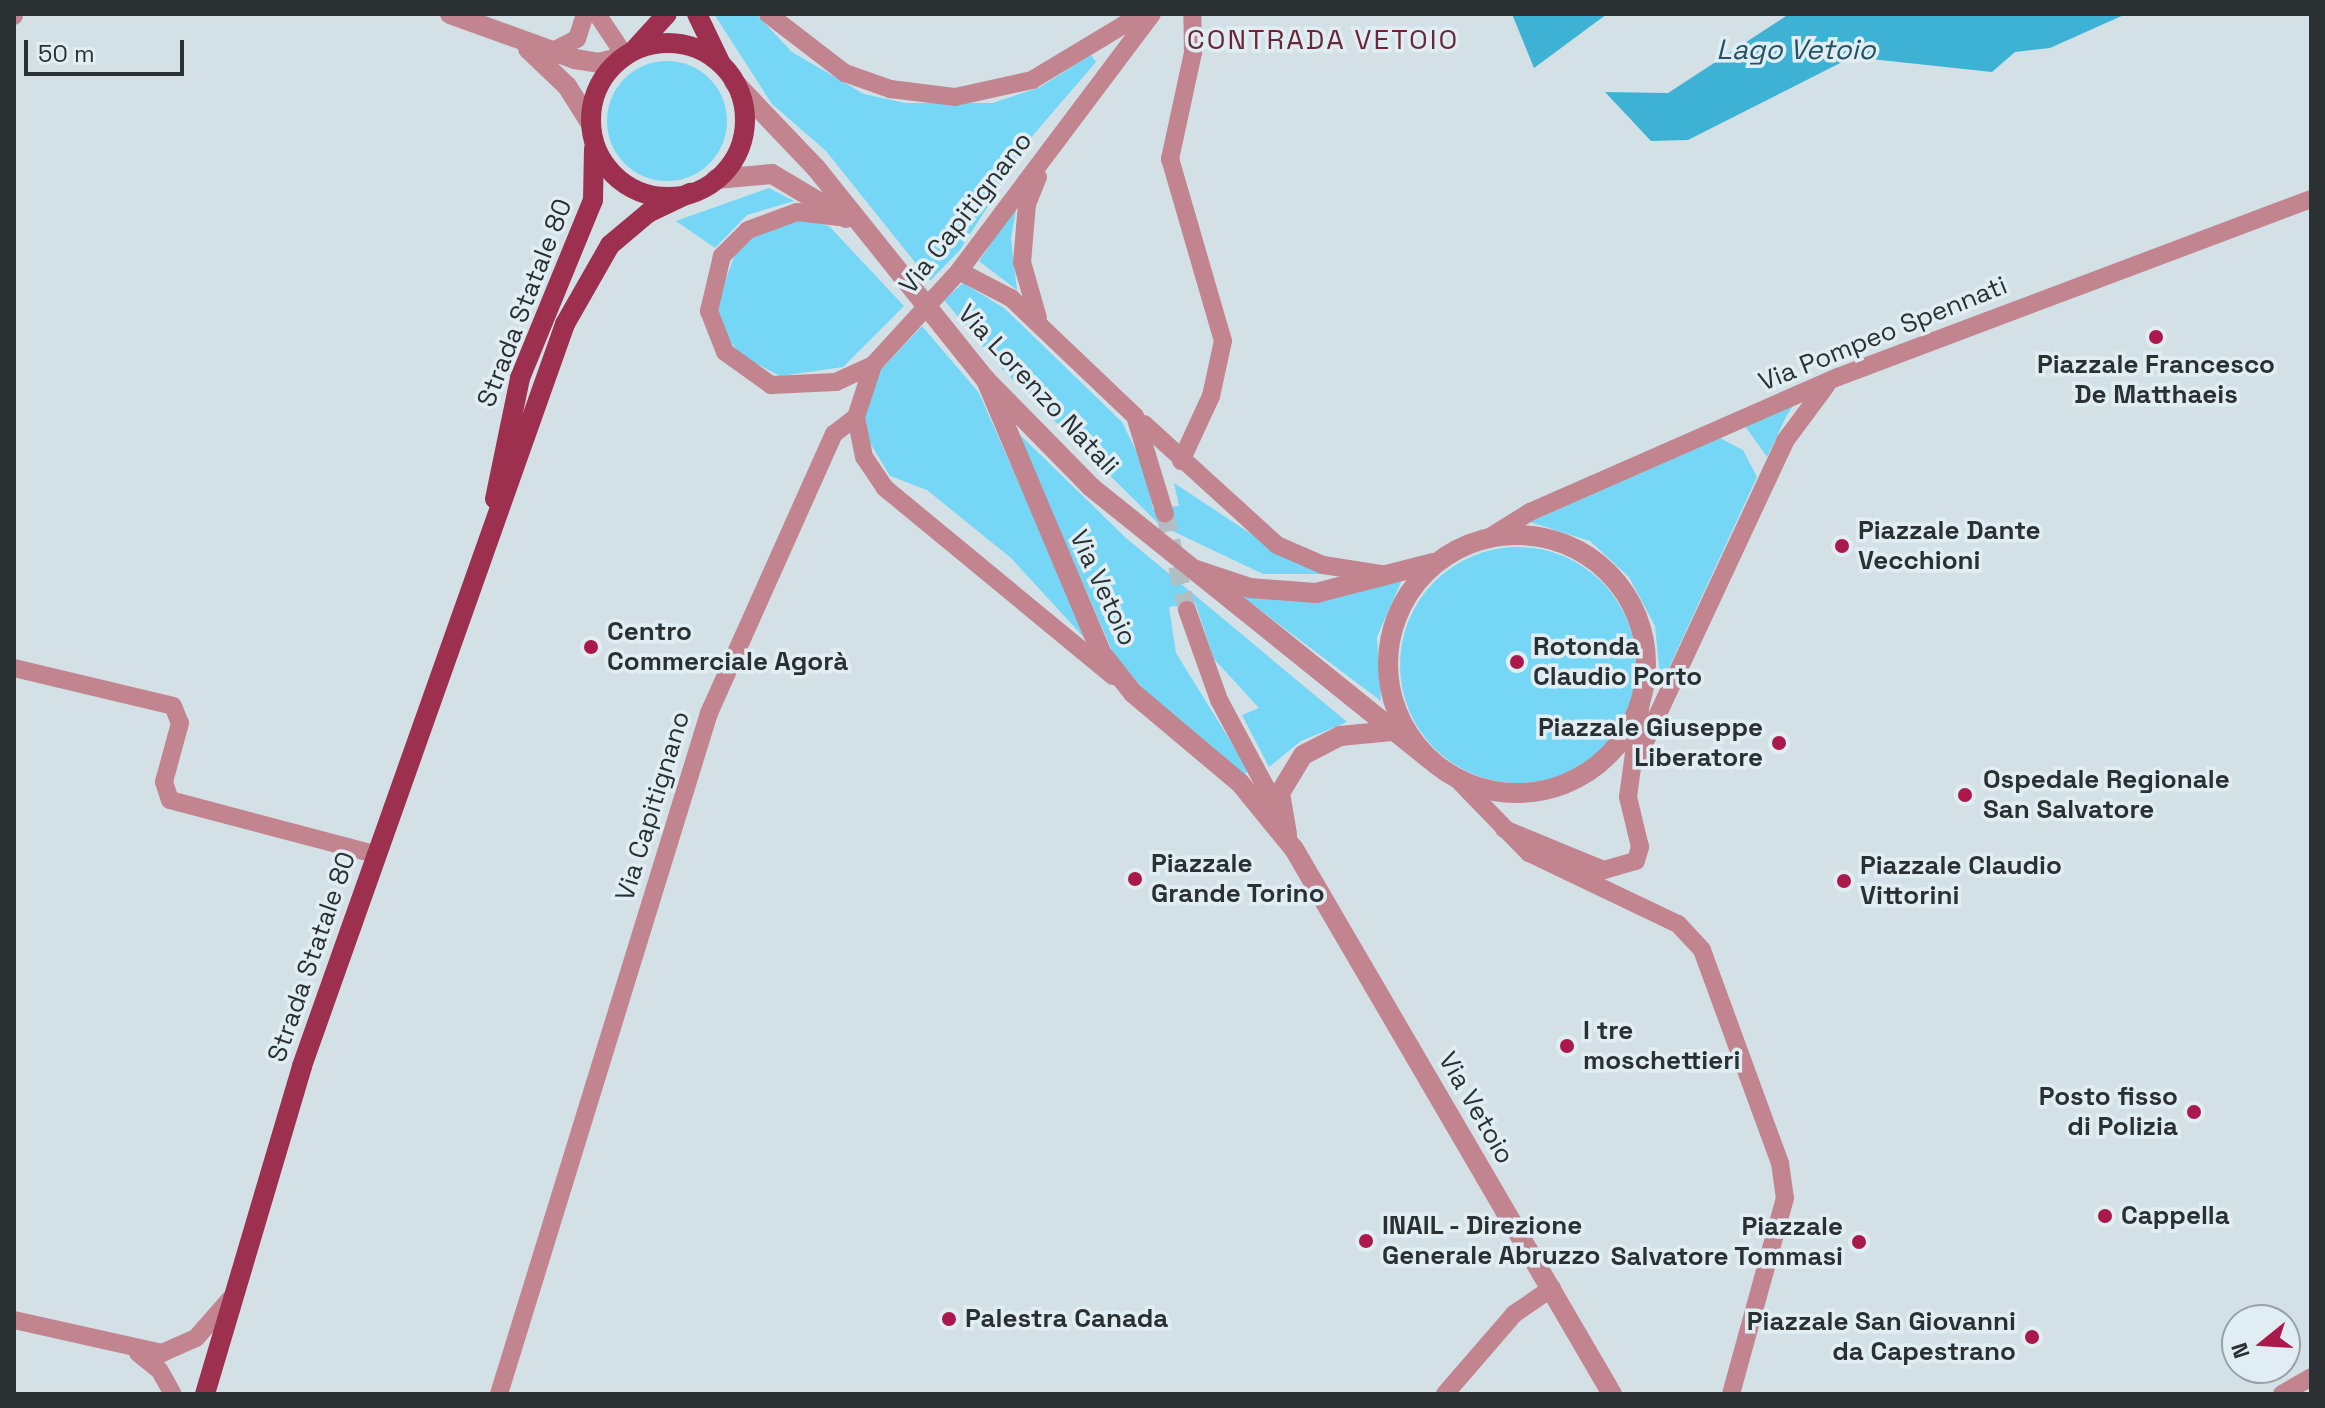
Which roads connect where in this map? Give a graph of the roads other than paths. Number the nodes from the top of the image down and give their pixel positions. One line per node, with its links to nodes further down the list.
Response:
1 (450, 14): 10 (street)
2 (585, 14): 12 (street)
3 (597, 14): 13 (street)
4 (667, 14): 13 (main road)
5 (697, 14): 14 (main road)
6 (768, 14): 11 (street)
7 (1142, 14): 11 (street)
8 (1152, 14): 15 (street, Via Capitignano)
9 (1192, 14): 30 (street)
10 (522, 44): 12 (street); 17 (street)
11 (1088, 49): 15 (street)
12 (551, 52): 13 (street)
13 (625, 56): 14 (main road); 17 (main road)
14 (722, 65): 16 (main road)
15 (1113, 66): 18 (street, Via Capitignano)
16 (734, 82): 19 (main road); 22 (street, Via Lorenzo Natali)
17 (591, 126): 20 (main road); 33 (main road, Strada Statale 80)
18 (1048, 151): 23 (street, Via Capitignano); 24 (street)
19 (716, 179): 20 (main road); 22 (street, Via Lorenzo Natali)
20 (690, 193): 33 (main road, Strada Statale 80)
21 (2309, 200): 26 (street, Via Pompeo Spennati)
22 (860, 229): 25 (street); 27 (street, Via Lorenzo Natali)
23 (959, 271): 24 (street); 25 (street, Via Capitignano)
24 (1041, 324): 28 (street)
25 (873, 365): 29 (street, Via Capitignano)
26 (1838, 377): 32 (street, Via Pompeo Spennati); 39 (street)
27 (986, 380): 35 (street, Via Lorenzo Natali); 40 (street, Via Vetoio)
28 (1135, 416): 30 (street); 31 (street)
29 (856, 417): 40 (street); 59 (street, Via Capitignano)
30 (1181, 461): 36 (street)
31 (1165, 514)
32 (1490, 537): 34 (street); 41 (street)
33 (485, 542): 51 (main road, Strada Statale 80)
34 (1441, 559): 36 (street, Via Lorenzo Natali); 45 (street)
35 (1185, 566): 36 (street, Via Lorenzo Natali); 43 (street, Via Lorenzo Natali)
36 (1401, 575)
37 (1187, 610): 48 (street)
38 (14, 668): 51 (street)
39 (1669, 690): 42 (street); 46 (street)
40 (1133, 693): 50 (street, Via Vetoio)
41 (1641, 702): 42 (street); 44 (street)
42 (1642, 724): 44 (street); 46 (street)
43 (1392, 731): 45 (street, Via Lorenzo Natali); 48 (street, Via Vetoio)
44 (1617, 747): 47 (street)
45 (1429, 759): 47 (street)
46 (1637, 759): 49 (street)
47 (1458, 780): 49 (street)
48 (1281, 817): 50 (street, Via Vetoio)
49 (1501, 828): 62 (street)
50 (1294, 849): 52 (street, Via Vetoio)
51 (375, 854): 53 (main road, Strada Statale 80)
52 (1552, 1288): 60 (street); 61 (street, Via Vetoio)
53 (231, 1297): 55 (street); 58 (main road, Strada Statale 80)
54 (14, 1320): 55 (street)
55 (127, 1350): 57 (street)
56 (2311, 1377): 63 (street)
57 (173, 1394)
58 (205, 1394)
59 (499, 1394)
60 (1445, 1394)
61 (1612, 1394)
62 (1731, 1394)
63 (2282, 1394)

